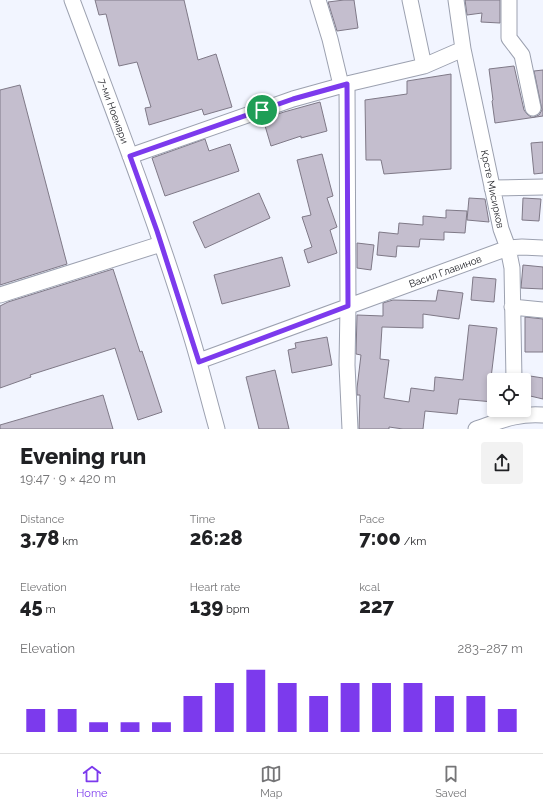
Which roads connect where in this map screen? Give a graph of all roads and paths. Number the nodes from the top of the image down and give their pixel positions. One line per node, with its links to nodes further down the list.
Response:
1 (72, 0): 10 (street, 7-ми Ноември)
2 (318, 0): 8 (street)
3 (410, 0): 7 (street)
4 (456, 0): 6 (street, Крсте Мисирков)
5 (509, 0): 9 (street)
6 (463, 49): 7 (street); 12 (street, Крсте Мисирков)
7 (424, 66): 8 (street)
8 (344, 85): 10 (street); 17 (street)
9 (533, 108)
10 (130, 156): 13 (street, 7-ми Ноември)
11 (543, 187): 12 (street)
12 (492, 188): 14 (street, Крсте Мисирков)
13 (161, 244): 16 (street); 20 (street, 7-ми Ноември)
14 (508, 248): 15 (street, Васил Главинов); 17 (street, Васил Главинов); 18 (street, Крсте Мисирков)
15 (543, 248)
16 (0, 295)
17 (348, 306): 20 (street, Васил Главинов); 25 (street)
18 (512, 307): 19 (street); 21 (street, Крсте Мисирков)
19 (543, 310)
20 (199, 362): 24 (street, 7-ми Ноември)
21 (514, 373)
22 (543, 415): 23 (street)
23 (514, 418): 26 (street)
24 (217, 429)
25 (350, 429)
26 (476, 429)

